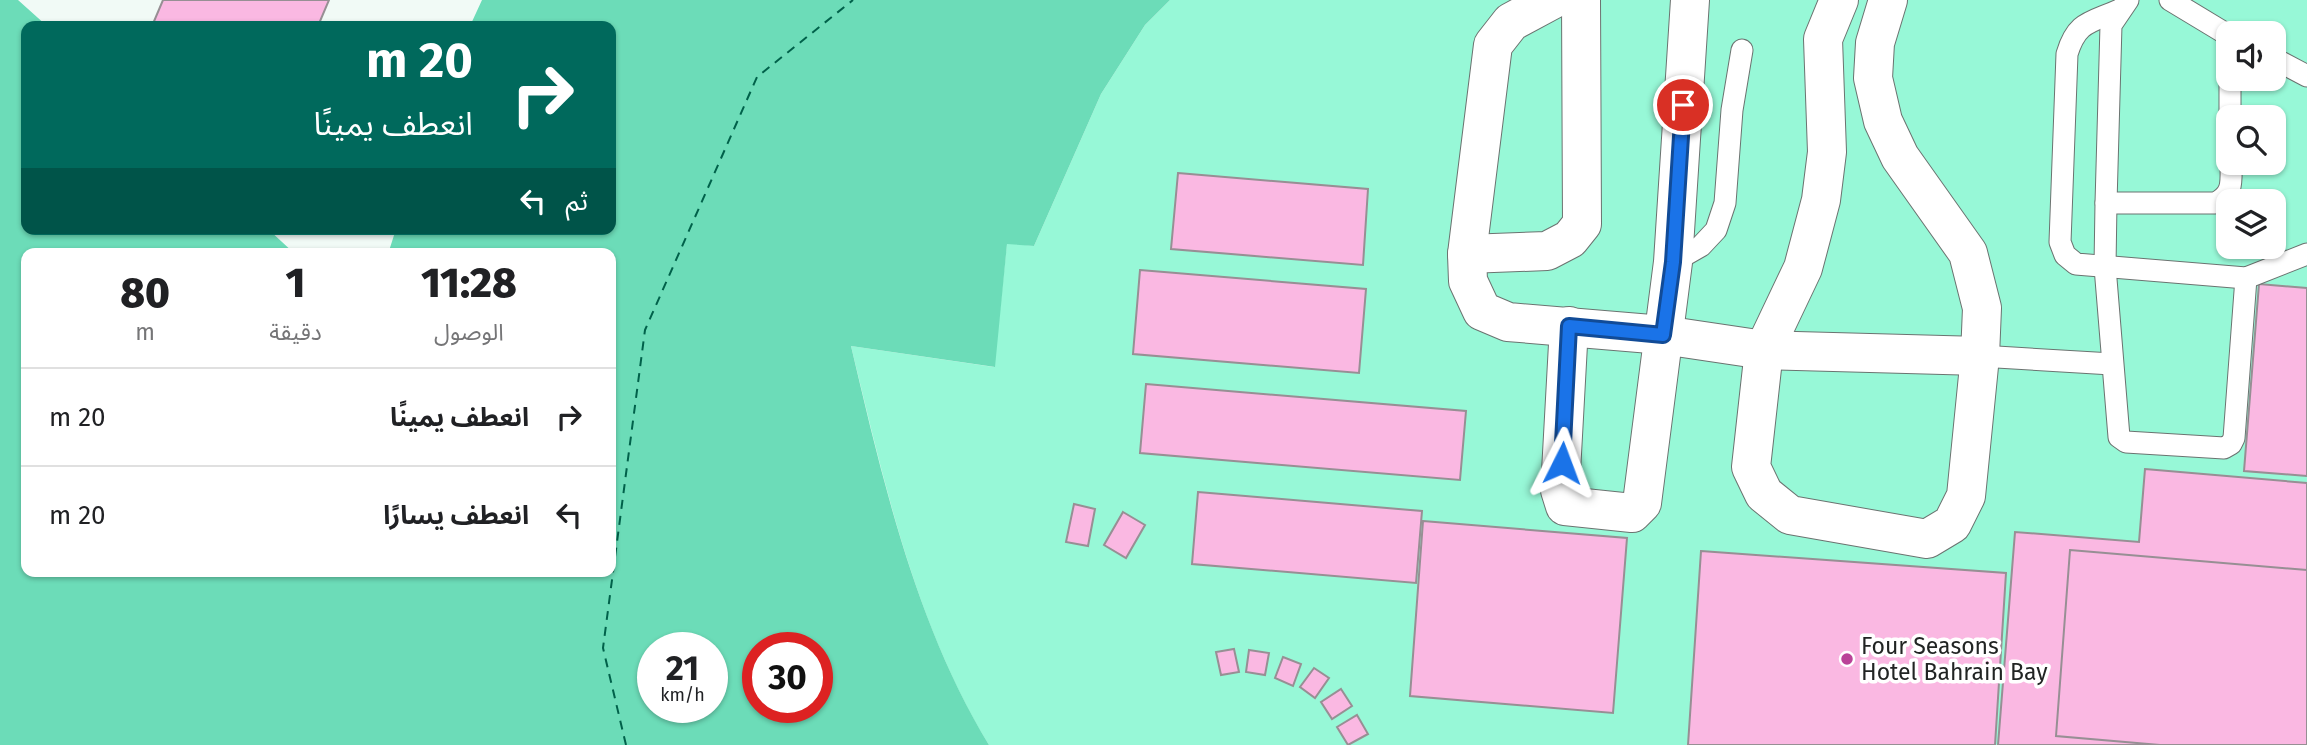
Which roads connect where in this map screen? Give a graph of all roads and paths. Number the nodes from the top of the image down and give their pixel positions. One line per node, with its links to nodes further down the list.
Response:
1 (1552, 0): 14 (street)
2 (1581, 0): 14 (street)
3 (1690, 0): 16 (street)
4 (1839, 0): 21 (street)
5 (1888, 0): 22 (street)
6 (2170, 0): 8 (lane)
7 (2124, 5): 13 (lane); 17 (lane)
8 (2216, 27)
9 (1742, 50): 16 (lane)
10 (2286, 65): 11 (lane)
11 (2307, 76)
12 (2231, 175): 13 (lane)
13 (2106, 203): 17 (lane)
14 (1467, 254): 19 (street)
15 (2307, 254): 18 (lane)
16 (1673, 262): 20 (street)
17 (2105, 267): 18 (lane); 23 (lane)
18 (2246, 278): 23 (lane)
19 (1569, 326): 20 (street); 20 (street)
20 (1663, 335): 21 (street)
21 (1764, 350): 22 (street); 22 (street)
22 (1980, 356): 23 (lane)
23 (2112, 364)

